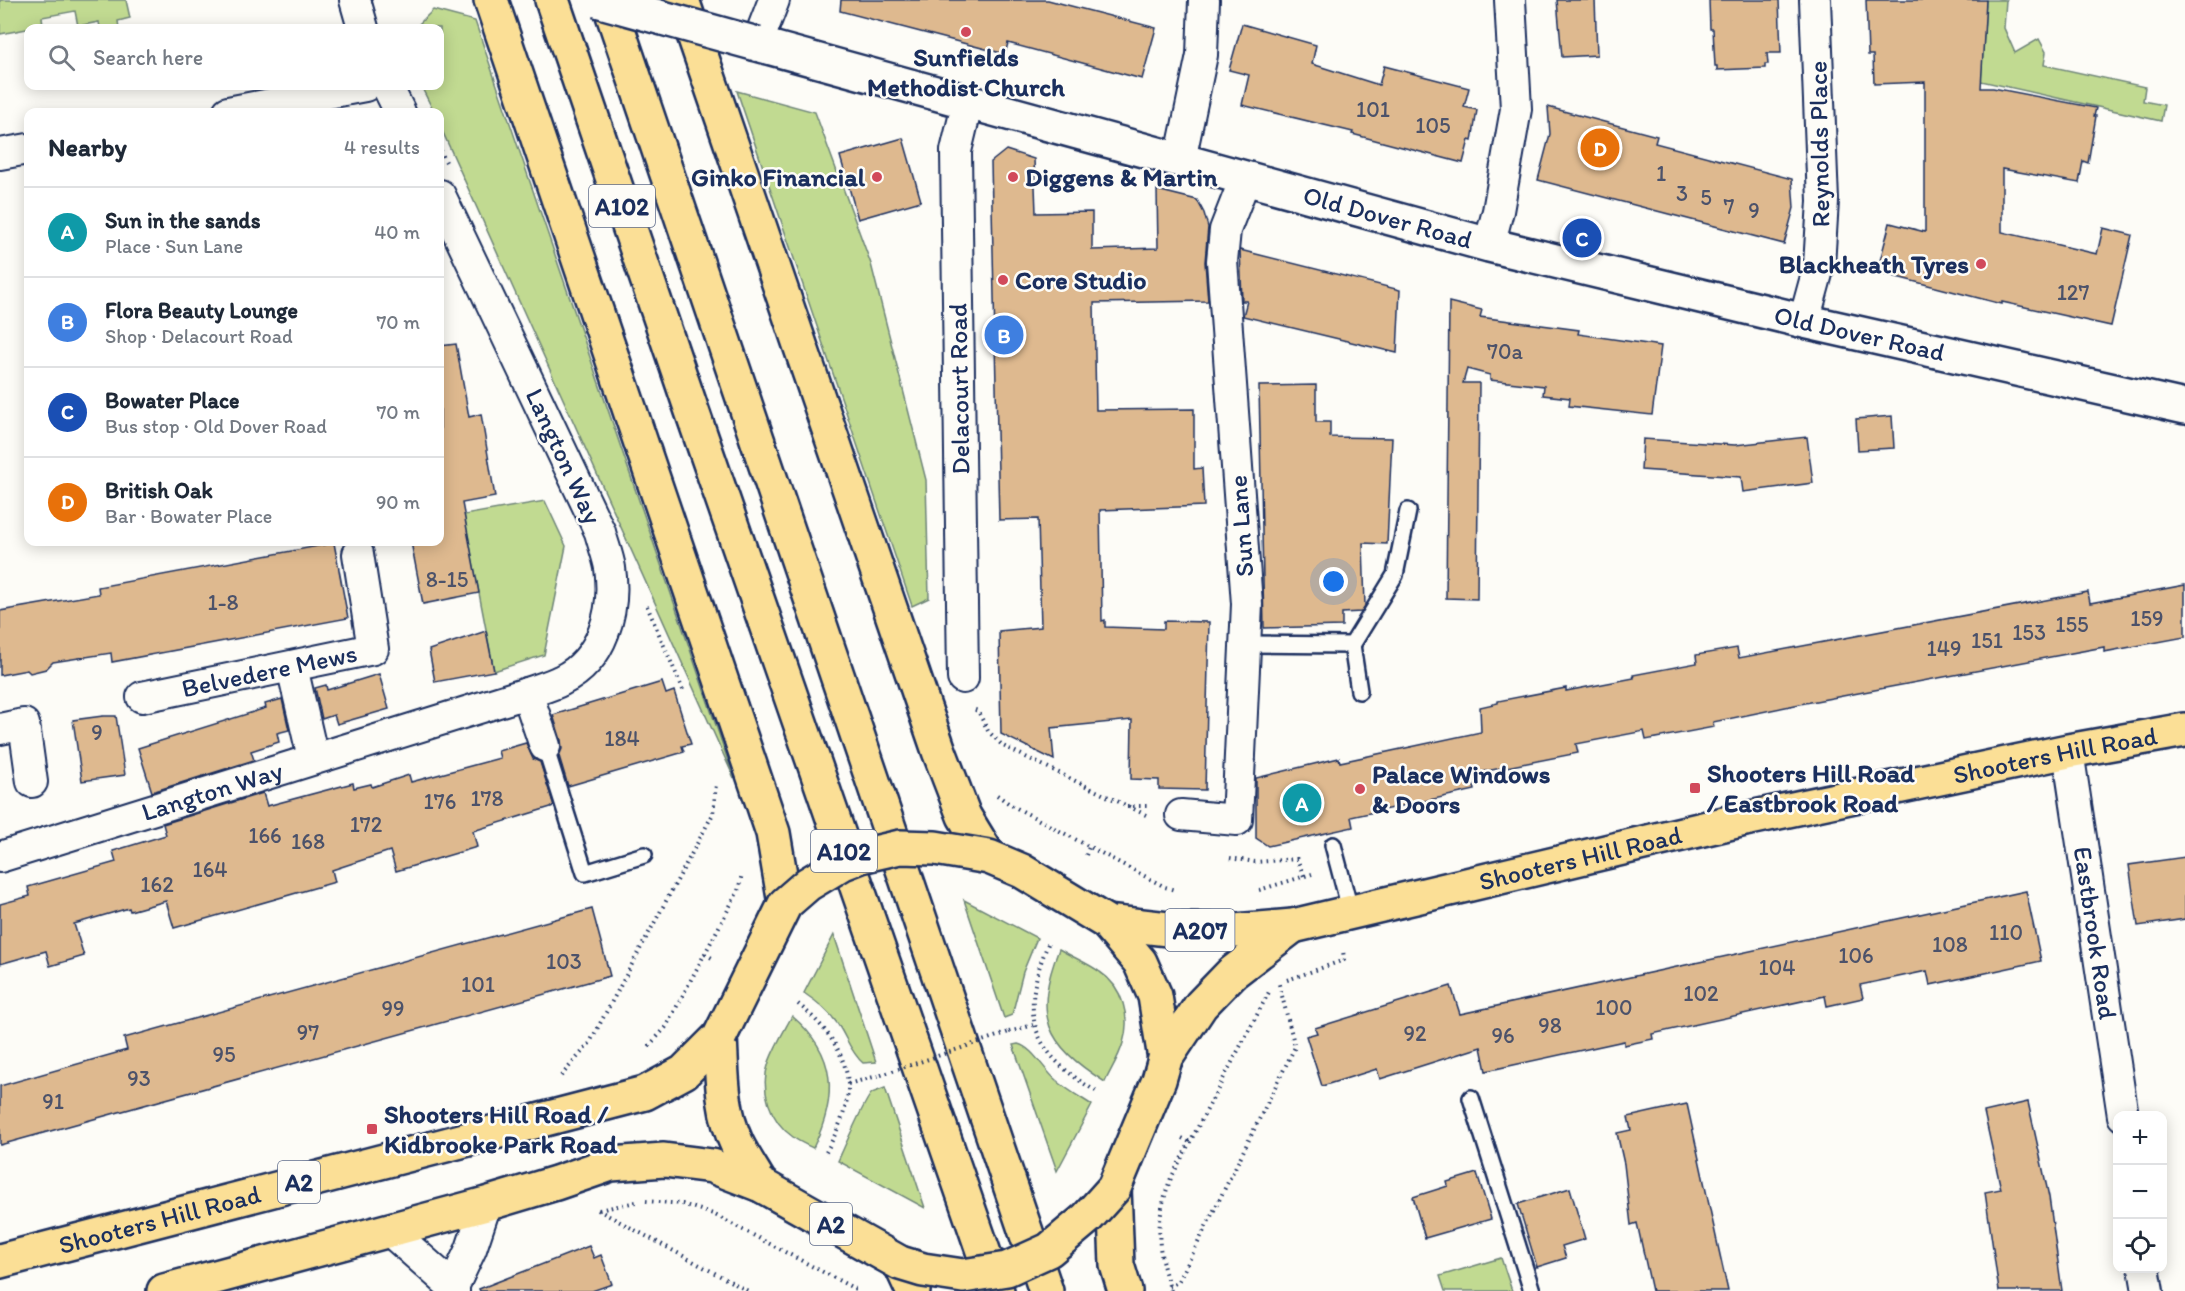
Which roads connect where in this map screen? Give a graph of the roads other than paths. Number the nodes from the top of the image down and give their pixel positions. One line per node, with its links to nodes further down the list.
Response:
1 (355, 0): 11 (street)
2 (491, 0): 46 (main road)
3 (552, 0): 63 (main road, A102)
4 (597, 0): 12 (main road, Old Dover Road, bridge)
5 (608, 0): 64 (main road, A102)
6 (682, 0): 45 (main road)
7 (774, 0): 12 (street)
8 (1204, 0): 20 (street)
9 (1510, 0): 23 (street)
10 (1815, 0): 24 (street, Reynolds Place)
11 (362, 24)
12 (757, 44): 15 (main road, Old Dover Road)
13 (344, 90): 16 (street)
14 (389, 90): 17 (street)
15 (968, 101): 20 (main road, Old Dover Road); 31 (street, Delacourt Road)
16 (249, 108)
17 (398, 108)
18 (24, 150): 19 (street)
19 (0, 154)
20 (1180, 160): 21 (main road, Old Dover Road)
21 (1245, 179): 23 (main road, Old Dover Road); 28 (street, Sun Lane)
22 (444, 203): 33 (street, Langton Way)
23 (1489, 245): 24 (main road, Old Dover Road)
24 (1804, 321): 25 (main road, Old Dover Road)
25 (2185, 407)
26 (1408, 511): 29 (lane)
27 (358, 554): 30 (street, Belvedere Mews)
28 (1245, 644): 29 (lane); 41 (street, Sun Lane)
29 (1352, 645): 32 (lane)
30 (292, 667): 34 (street, Belvedere Mews); 39 (street)
31 (963, 678)
32 (1359, 691)
33 (527, 693): 37 (street); 39 (street, Langton Way)
34 (142, 696)
35 (0, 729): 40 (street)
36 (2185, 729): 38 (main road, Shooters Hill Road / A207)
37 (545, 746): 43 (lane)
38 (2068, 751): 47 (main road, Shooters Hill Road / A207); 53 (street, Eastbrook Road)
39 (313, 758): 44 (street, Langton Way)
40 (32, 782)
41 (1181, 815)
42 (1333, 846): 47 (lane)
43 (644, 855)
44 (0, 857)
45 (989, 857): 46 (main road, A2, bridge); 48 (main road, A2, bridge)
46 (785, 904): 50 (main road, A2, bridge)
47 (1346, 914): 49 (main road, Shooters Hill Road / A207)
48 (1106, 922): 49 (main road, Shooters Hill Road / A207); 51 (main road, A2)
49 (1293, 926): 51 (main road, Shooters Hill Road / A207)
50 (720, 1036): 54 (main road, A2); 58 (main road, Shooters Hill Road / A2)
51 (1165, 1059): 55 (main road, A2, bridge)
52 (1472, 1098): 66 (lane)
53 (2121, 1111)
54 (761, 1185): 56 (main road, A2); 60 (main road, A2, bridge)
55 (1114, 1188): 60 (main road, A2, bridge); 65 (main road, A2)
56 (486, 1204): 57 (main road, A2); 61 (street)
57 (389, 1230): 61 (street); 62 (main road, A2)
58 (0, 1261)
59 (2145, 1273): 67 (street)
60 (907, 1277)
61 (454, 1289)
62 (164, 1291)
63 (997, 1291)
64 (1046, 1291)
65 (1125, 1291)
66 (1532, 1291)
67 (2148, 1291)

